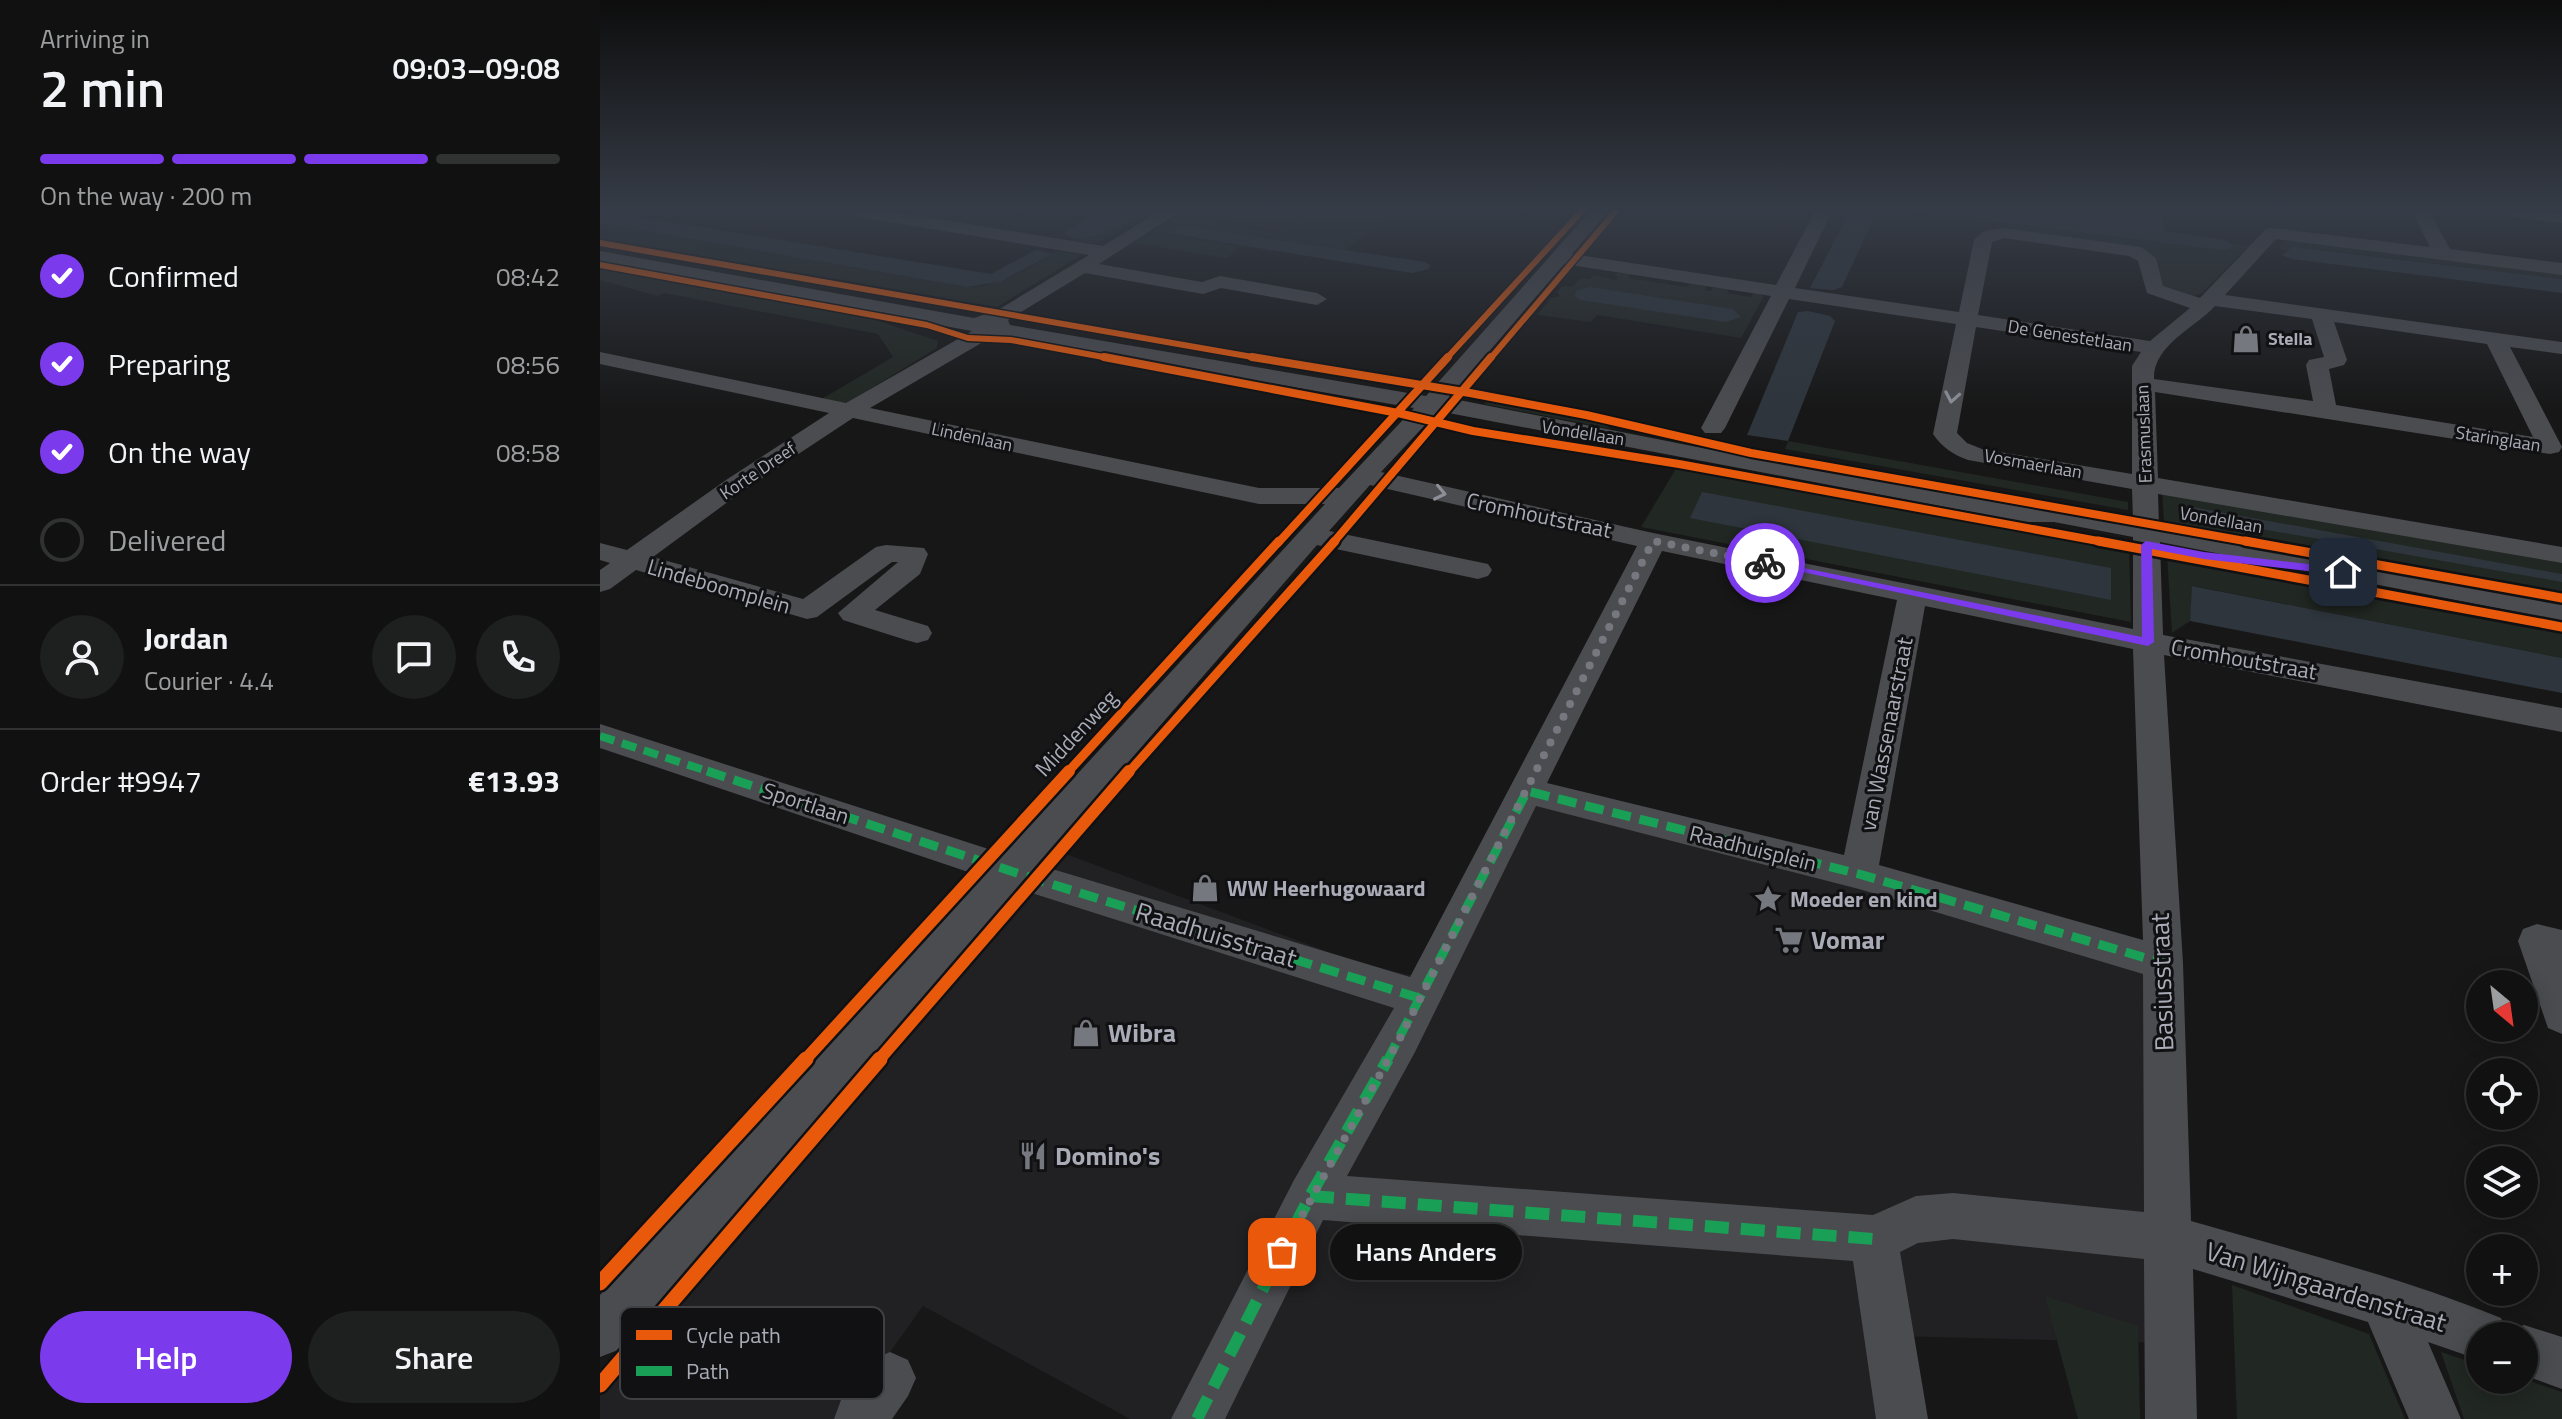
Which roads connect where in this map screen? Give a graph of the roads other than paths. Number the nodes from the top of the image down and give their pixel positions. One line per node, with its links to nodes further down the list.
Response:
1 (732, 277): 15 (street, Vondellaan)
2 (1065, 277): 15 (street, Korte Dreef)
3 (1141, 277): 11 (street)
4 (1542, 277): 21 (street, Middenweg)
5 (1684, 277): 10 (street, De Genestetlaan)
6 (1788, 277): 10 (street)
7 (1976, 277): 14 (street, Vosmaerlaan)
8 (2151, 277): 12 (street, Vosmaerlaan)
9 (2231, 277): 12 (street)
10 (1780, 292): 14 (street, De Genestetlaan); 24 (street)
11 (1317, 299)
12 (2207, 303): 13 (street); 17 (street)
13 (2321, 315): 16 (street); 22 (street)
14 (1968, 320): 17 (street, De Genestetlaan); 25 (street, Vosmaerlaan, one-way to 25)
15 (991, 323): 21 (street, Vondellaan); 23 (street, Korte Dreef)
16 (2495, 339): 18 (street); 22 (street, Staringlaan)
17 (2154, 348): 20 (street, Erasmuslaan)
18 (2562, 348)
19 (600, 358): 23 (street, Lindenlaan)
20 (2143, 384): 22 (street, Staringlaan); 25 (street, Erasmuslaan)
21 (1434, 402): 26 (street, Middenweg); 28 (street, Vondellaan)
22 (2326, 410)
23 (848, 411): 26 (street, Lindenlaan); 32 (street, Korte Dreef)
24 (1713, 428)
25 (2146, 484): 28 (street, Erasmuslaan); 31 (street)
26 (1355, 486): 27 (street, Middenweg); 29 (street, Cromhoutstraat, one-way to 29)
27 (1312, 536): 33 (street); 44 (street, Middenweg)
28 (2146, 538): 37 (street, Vondellaan); 40 (street, Basiusstraat)
29 (1653, 541): 35 (street, Cromhoutstraat); 43 (street)
30 (600, 551): 32 (street, Lindeboomplein)
31 (2562, 555)
32 (631, 561): 34 (street, Korte Dreef); 36 (street, Lindeboomplein)
33 (1478, 570)
34 (600, 583)
35 (1913, 593): 40 (street, Cromhoutstraat); 45 (street, van Wassenaarstraat)
36 (807, 610): 38 (street, Lindeboomplein); 38 (street, Lindeboomplein)
37 (2562, 612)
38 (853, 613): 39 (street, Lindeboomplein)
39 (917, 633)
40 (2148, 642): 41 (street, Cromhoutstraat); 47 (street, Basiusstraat)
41 (2562, 720)
42 (600, 736): 44 (street, Sportlaan)
43 (1527, 791): 45 (street, Raadhuisplein); 48 (street)
44 (1012, 871): 48 (street, Raadhuisstraat); 54 (street, Middenweg)
45 (1859, 874): 47 (street, Raadhuisplein)
46 (2562, 947): 49 (street)
47 (2163, 963): 51 (street, Basiusstraat)
48 (1419, 998): 50 (street)
49 (2562, 1015)
50 (1310, 1196): 52 (street); 64 (street)
51 (2169, 1238): 52 (street); 53 (street, Van Wijngaardenstraat); 66 (street, Basiusstraat)
52 (1874, 1239): 65 (street)
53 (2385, 1302): 56 (street, Van Wijngaardenstraat); 67 (street)
54 (622, 1307)
55 (620, 1310): 57 (street, Middenweg)
56 (2466, 1330)
57 (600, 1332)
58 (2538, 1355): 59 (street)
59 (2562, 1363)
60 (890, 1378): 61 (street)
61 (884, 1386)
62 (875, 1399): 63 (street)
63 (860, 1419)
64 (1197, 1419)
65 (1902, 1419)
66 (2171, 1419)
67 (2435, 1419)

